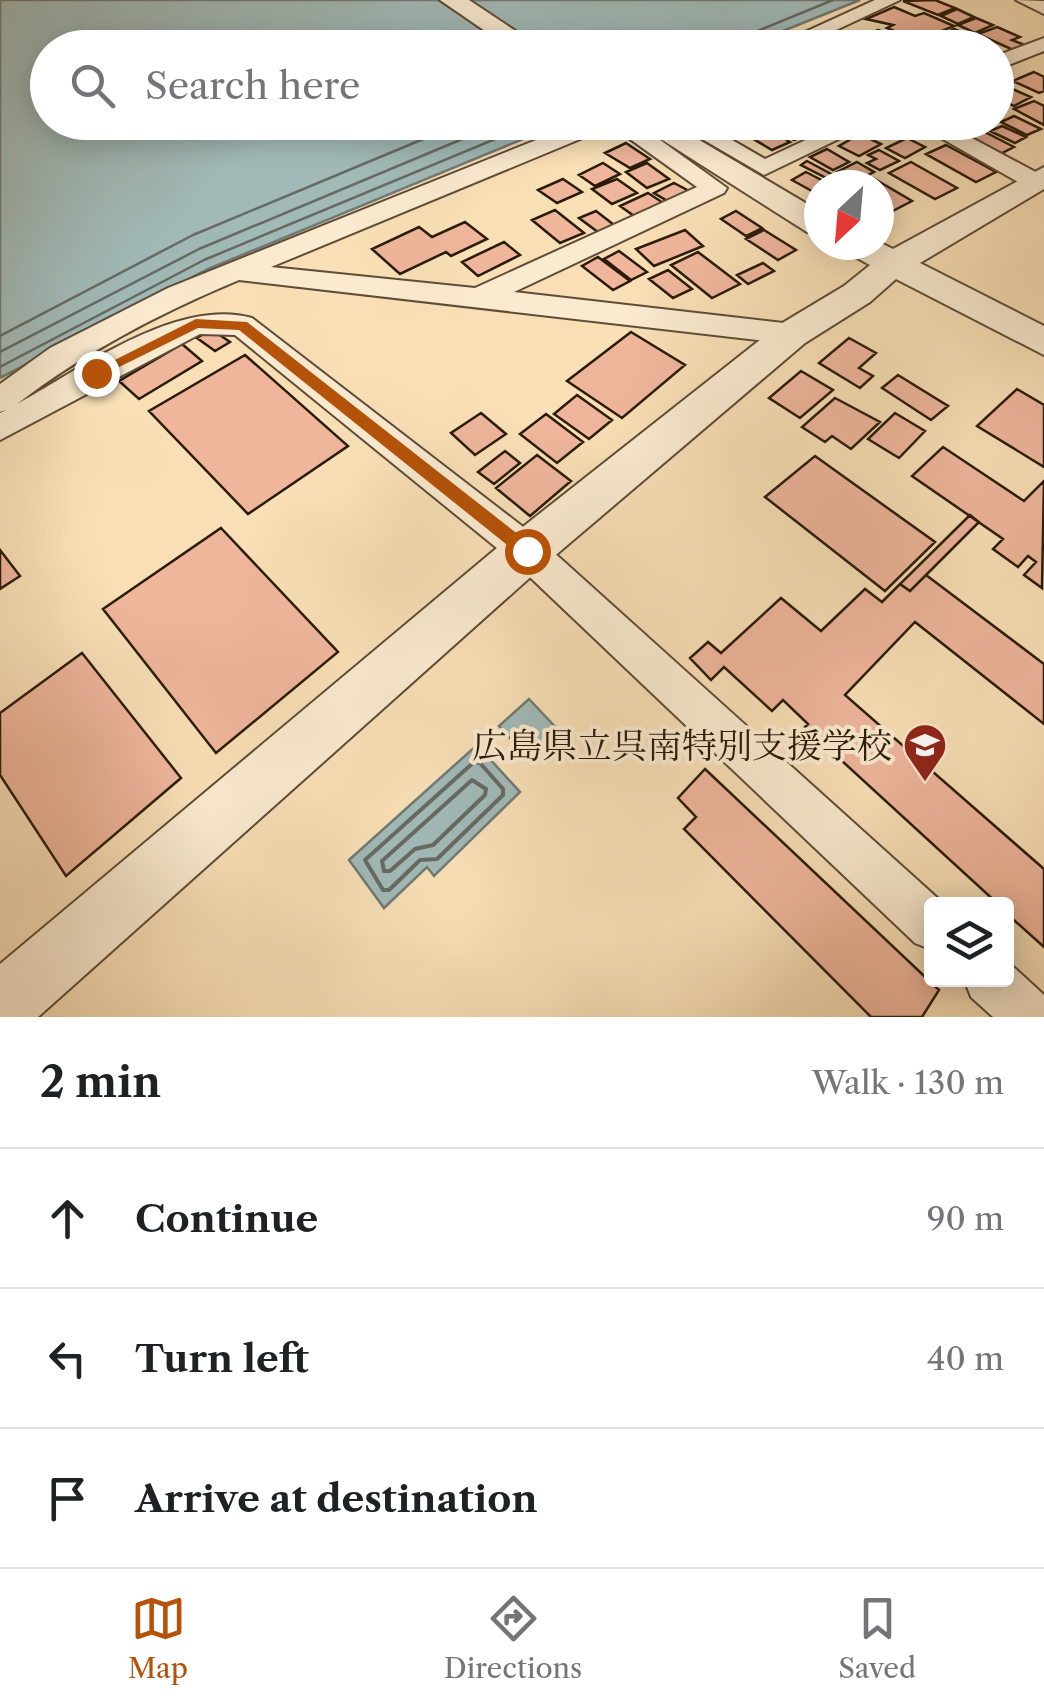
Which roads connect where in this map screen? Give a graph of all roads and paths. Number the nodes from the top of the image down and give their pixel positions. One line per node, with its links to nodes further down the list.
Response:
1 (452, 0): 5 (street)
2 (891, 0): 6 (street)
3 (1026, 0): 4 (street)
4 (1044, 8)
5 (500, 30)
6 (822, 30)
7 (1044, 44): 8 (street)
8 (1014, 56)
9 (560, 140): 20 (street)
10 (646, 140): 21 (street)
11 (678, 140): 16 (street)
12 (715, 140): 13 (street)
13 (824, 140)
14 (961, 140): 15 (street)
15 (1039, 178): 17 (street)
16 (804, 216)
17 (894, 246)
18 (873, 260): 22 (street)
19 (887, 260): 23 (street)
20 (239, 273): 21 (street); 24 (street)
21 (473, 300): 22 (street)
22 (792, 334): 26 (street)
23 (1044, 342)
24 (0, 400)
25 (0, 428): 26 (street)
26 (527, 551): 27 (street); 29 (street)
27 (924, 919)
28 (997, 987): 30 (street)
29 (0, 1007)
30 (1030, 1017)

